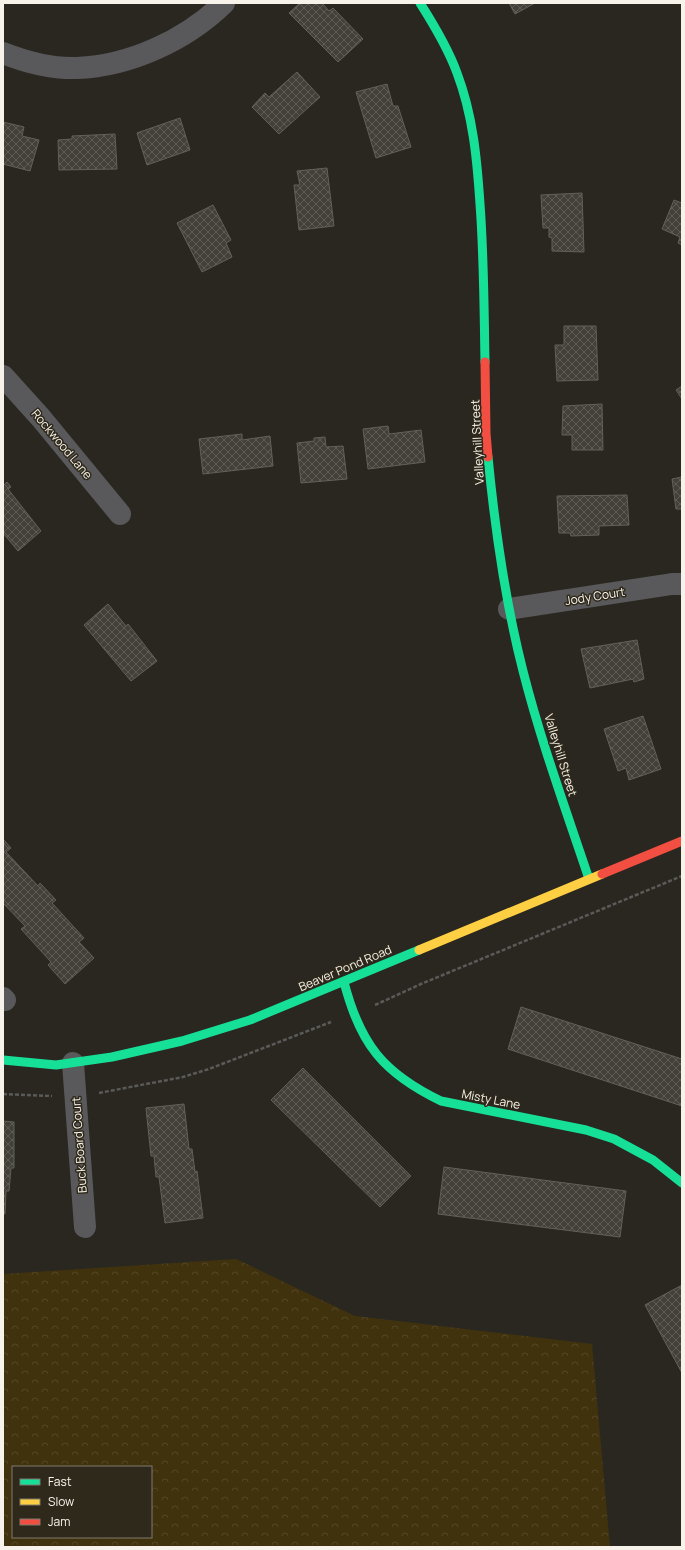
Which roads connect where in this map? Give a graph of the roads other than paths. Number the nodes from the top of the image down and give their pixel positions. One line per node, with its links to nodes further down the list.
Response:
1 (224, 3): 3 (street)
2 (420, 3): 7 (street, Valleyhill Street)
3 (3, 53)
4 (3, 376): 5 (street, Rockwood Lane)
5 (120, 514)
6 (682, 584): 7 (street, Jody Court)
7 (509, 609): 9 (street, Valleyhill Street)
8 (682, 841): 9 (street, Beaver Pond Road)
9 (589, 879): 10 (street, Beaver Pond Road)
10 (344, 982): 12 (street, Beaver Pond Road); 13 (street, Misty Lane)
11 (3, 1060): 12 (street, Beaver Pond Road)
12 (73, 1063): 14 (street, Buck Board Court)
13 (682, 1184)
14 (85, 1227)

